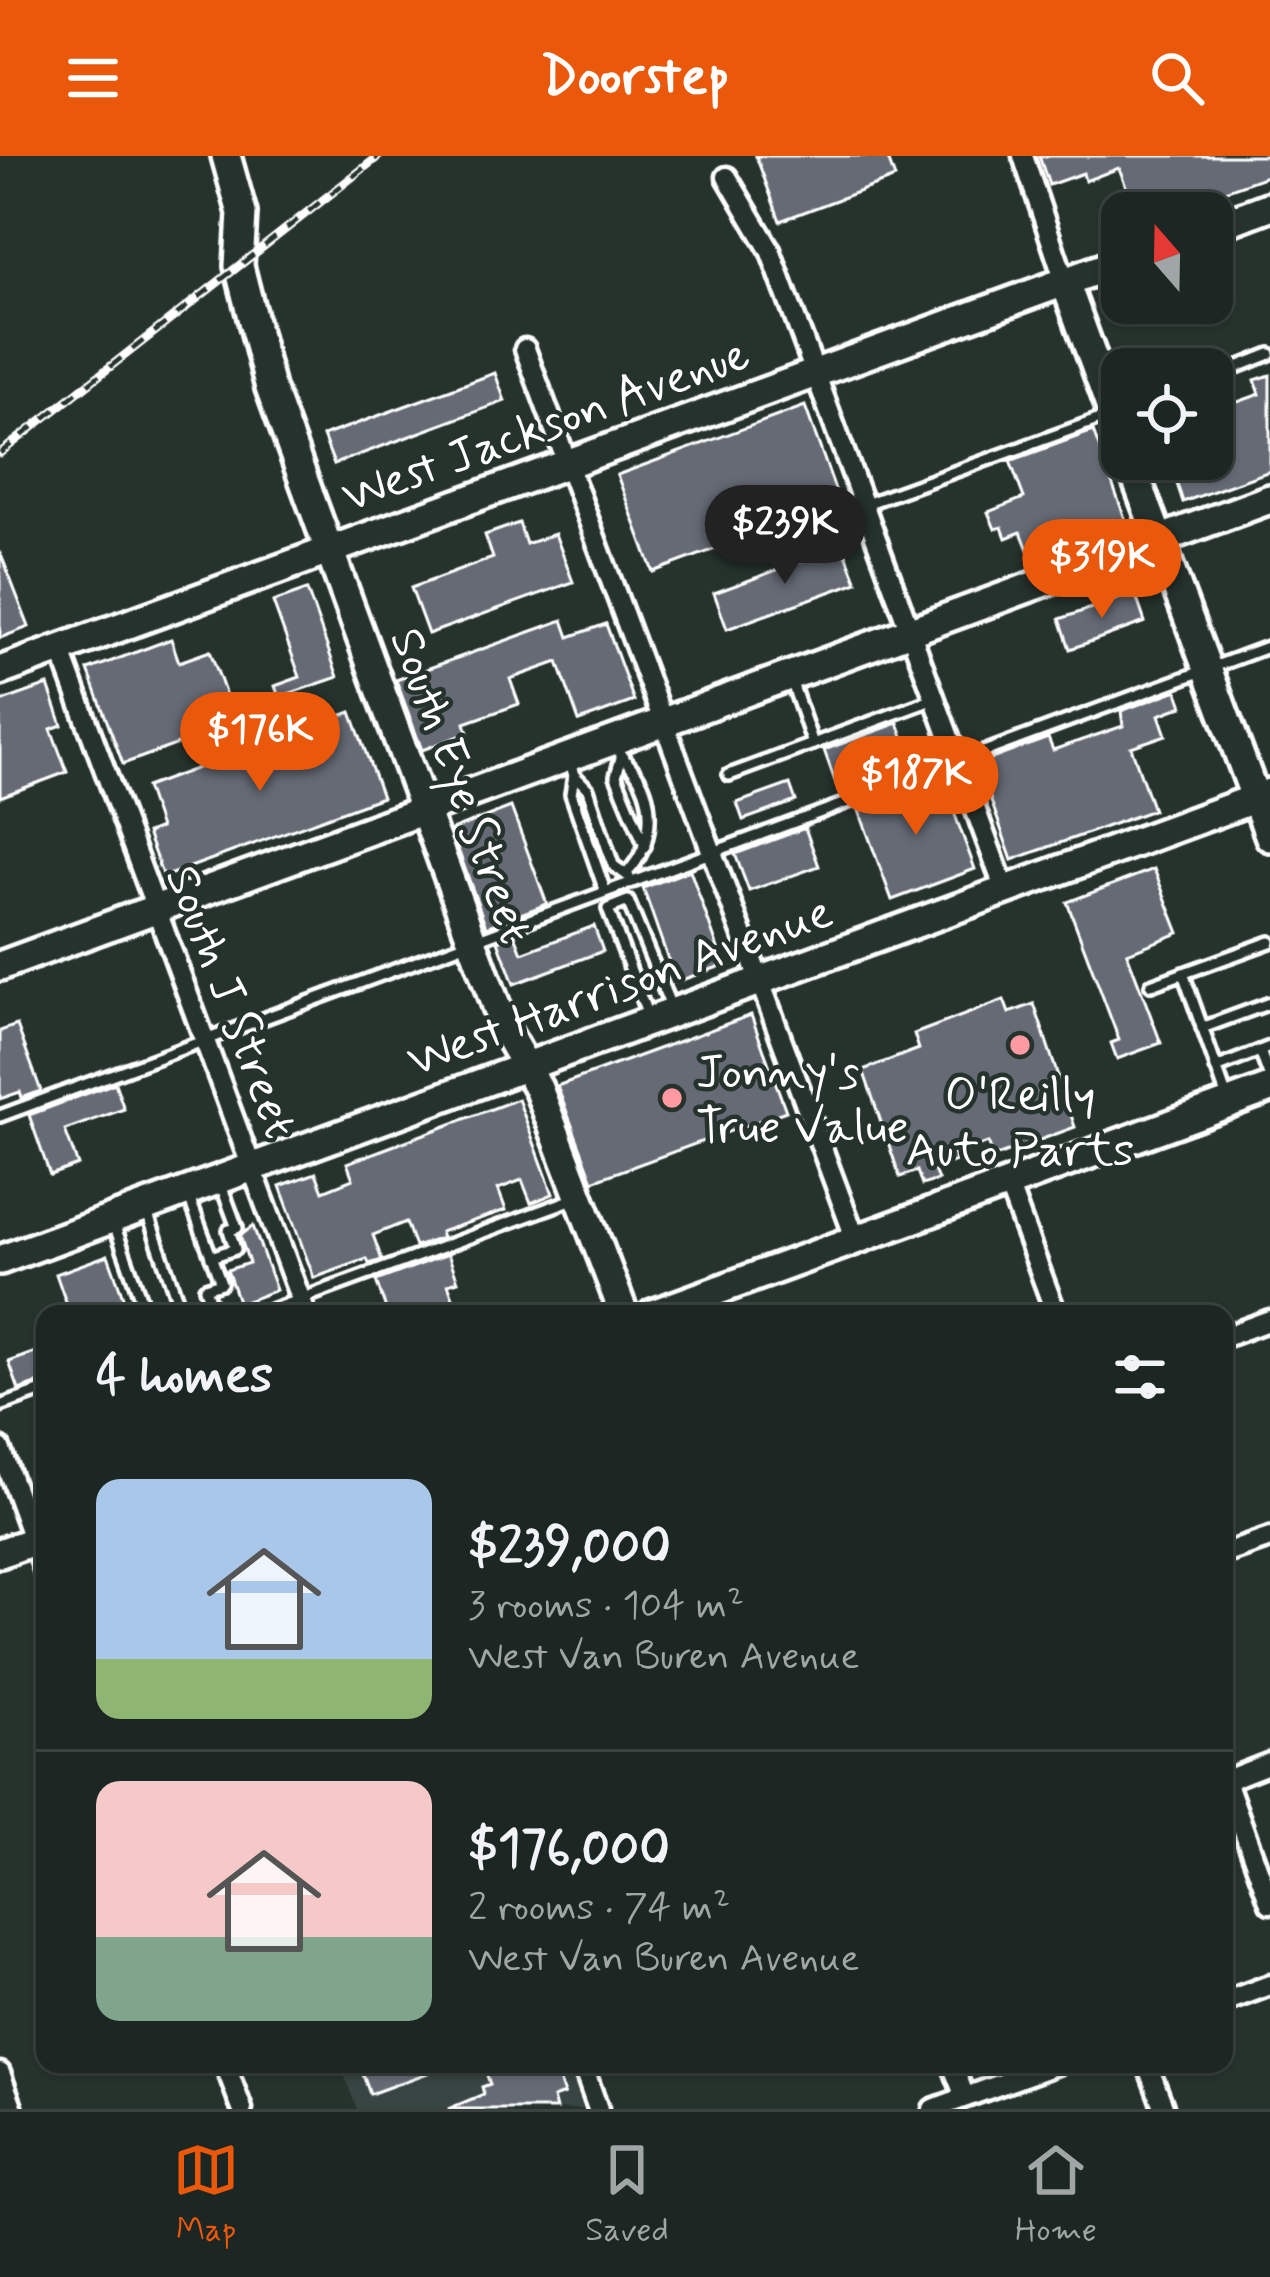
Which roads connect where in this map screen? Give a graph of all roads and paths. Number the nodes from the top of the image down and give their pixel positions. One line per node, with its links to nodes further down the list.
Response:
1 (226, 156): 19 (street, South Eye Street)
2 (1023, 156): 7 (street)
3 (728, 177): 11 (street)
4 (1270, 206): 5 (street)
5 (1233, 220)
6 (1101, 269): 7 (street, West Jackson Avenue)
7 (1064, 282): 11 (street, West Jackson Avenue); 12 (street)
8 (525, 349): 14 (street)
9 (1270, 354): 10 (lane)
10 (1233, 369)
11 (814, 372): 14 (street, West Jackson Avenue); 17 (street)
12 (1101, 376)
13 (1101, 428): 17 (lane)
14 (568, 463): 19 (street, West Jackson Avenue); 27 (street)
15 (1136, 480): 18 (street)
16 (1270, 500): 18 (street)
17 (863, 505): 20 (street)
18 (1157, 540): 20 (street); 24 (street)
19 (328, 551): 22 (street, West Jackson Avenue); 34 (street, South Eye Street)
20 (910, 632): 25 (street); 26 (street)
21 (1270, 646): 24 (lane)
22 (60, 649): 23 (street, West Jackson Avenue); 42 (street, South J Street)
23 (0, 670)
24 (1204, 670): 30 (lane); 33 (street)
25 (790, 676): 27 (street); 28 (lane)
26 (934, 699): 28 (lane); 30 (street)
27 (663, 723): 29 (street); 37 (street)
28 (813, 743): 32 (lane)
29 (617, 749): 31 (street); 36 (lane); 36 (lane)
30 (957, 760): 37 (lane); 40 (street)
31 (571, 766): 34 (street); 38 (lane); 39 (lane)
32 (729, 775)
33 (1262, 796): 35 (street); 40 (street, West Harrison Avenue)
34 (425, 810): 42 (street); 43 (street, South Eye Street)
35 (1270, 837)
36 (645, 846): 38 (lane)
37 (711, 852): 38 (lane); 47 (street)
38 (629, 877): 39 (lane)
39 (608, 890): 41 (lane); 43 (lane)
40 (1005, 890): 47 (street, West Harrison Avenue)
41 (616, 906): 50 (lane); 50 (lane)
42 (156, 909): 45 (street); 52 (street, South J Street)
43 (472, 940): 52 (lane); 54 (street, South Eye Street)
44 (1270, 942): 46 (lane)
45 (0, 966)
46 (1183, 973): 48 (lane); 51 (lane)
47 (758, 981): 50 (street, West Harrison Avenue); 67 (street)
48 (1151, 985)
49 (1270, 1004): 51 (lane)
50 (662, 1017): 54 (street, West Harrison Avenue)
51 (1202, 1028): 55 (lane)
52 (205, 1039): 59 (lane); 60 (street, South J Street)
53 (1265, 1049): 55 (lane); 56 (lane)
54 (525, 1067): 60 (street, West Harrison Avenue); 64 (street, South Eye Street)
55 (1216, 1068): 58 (lane)
56 (1270, 1078)
57 (1270, 1088): 58 (street)
58 (1228, 1103): 62 (street)
59 (0, 1116)
60 (254, 1167): 61 (street, West Harrison Avenue); 73 (street, South J Street)
61 (219, 1180): 63 (street, West Harrison Avenue); 68 (lane)
62 (1008, 1184): 67 (street); 77 (street)
63 (187, 1192): 65 (street, West Harrison Avenue); 68 (lane)
64 (579, 1196): 74 (lane); 75 (street, South Eye Street)
65 (146, 1207): 66 (street, West Harrison Avenue); 71 (lane)
66 (112, 1219): 69 (street, West Harrison Avenue); 70 (lane)
67 (856, 1240): 76 (street)
68 (211, 1257): 72 (lane)
69 (0, 1260)
70 (143, 1305)
71 (179, 1305)
72 (211, 1305)
73 (303, 1305)
74 (306, 1305)
75 (621, 1305)
76 (677, 1305)
77 (1053, 1305)
78 (1270, 1320): 79 (street)
79 (1233, 1334)
80 (36, 1393): 81 (lane)
81 (0, 1406)
82 (0, 1448): 83 (street)
83 (36, 1532)
84 (1270, 1538): 86 (street)
85 (36, 1540): 87 (street)
86 (1233, 1552)
87 (0, 1553)
88 (1270, 1763): 89 (street)
89 (1233, 1776)
90 (1233, 1801): 91 (street)
91 (1270, 1903)
92 (1270, 1985): 93 (street)
93 (1233, 1999)
94 (0, 2073): 101 (street)
95 (228, 2073): 102 (street)
96 (585, 2073): 103 (street)
97 (955, 2073): 100 (street)
98 (1033, 2073): 100 (street)
99 (1150, 2073): 105 (street)
100 (965, 2098): 104 (street)
101 (13, 2109)
102 (242, 2109)
103 (598, 2109)
104 (934, 2109)
105 (1163, 2109)

